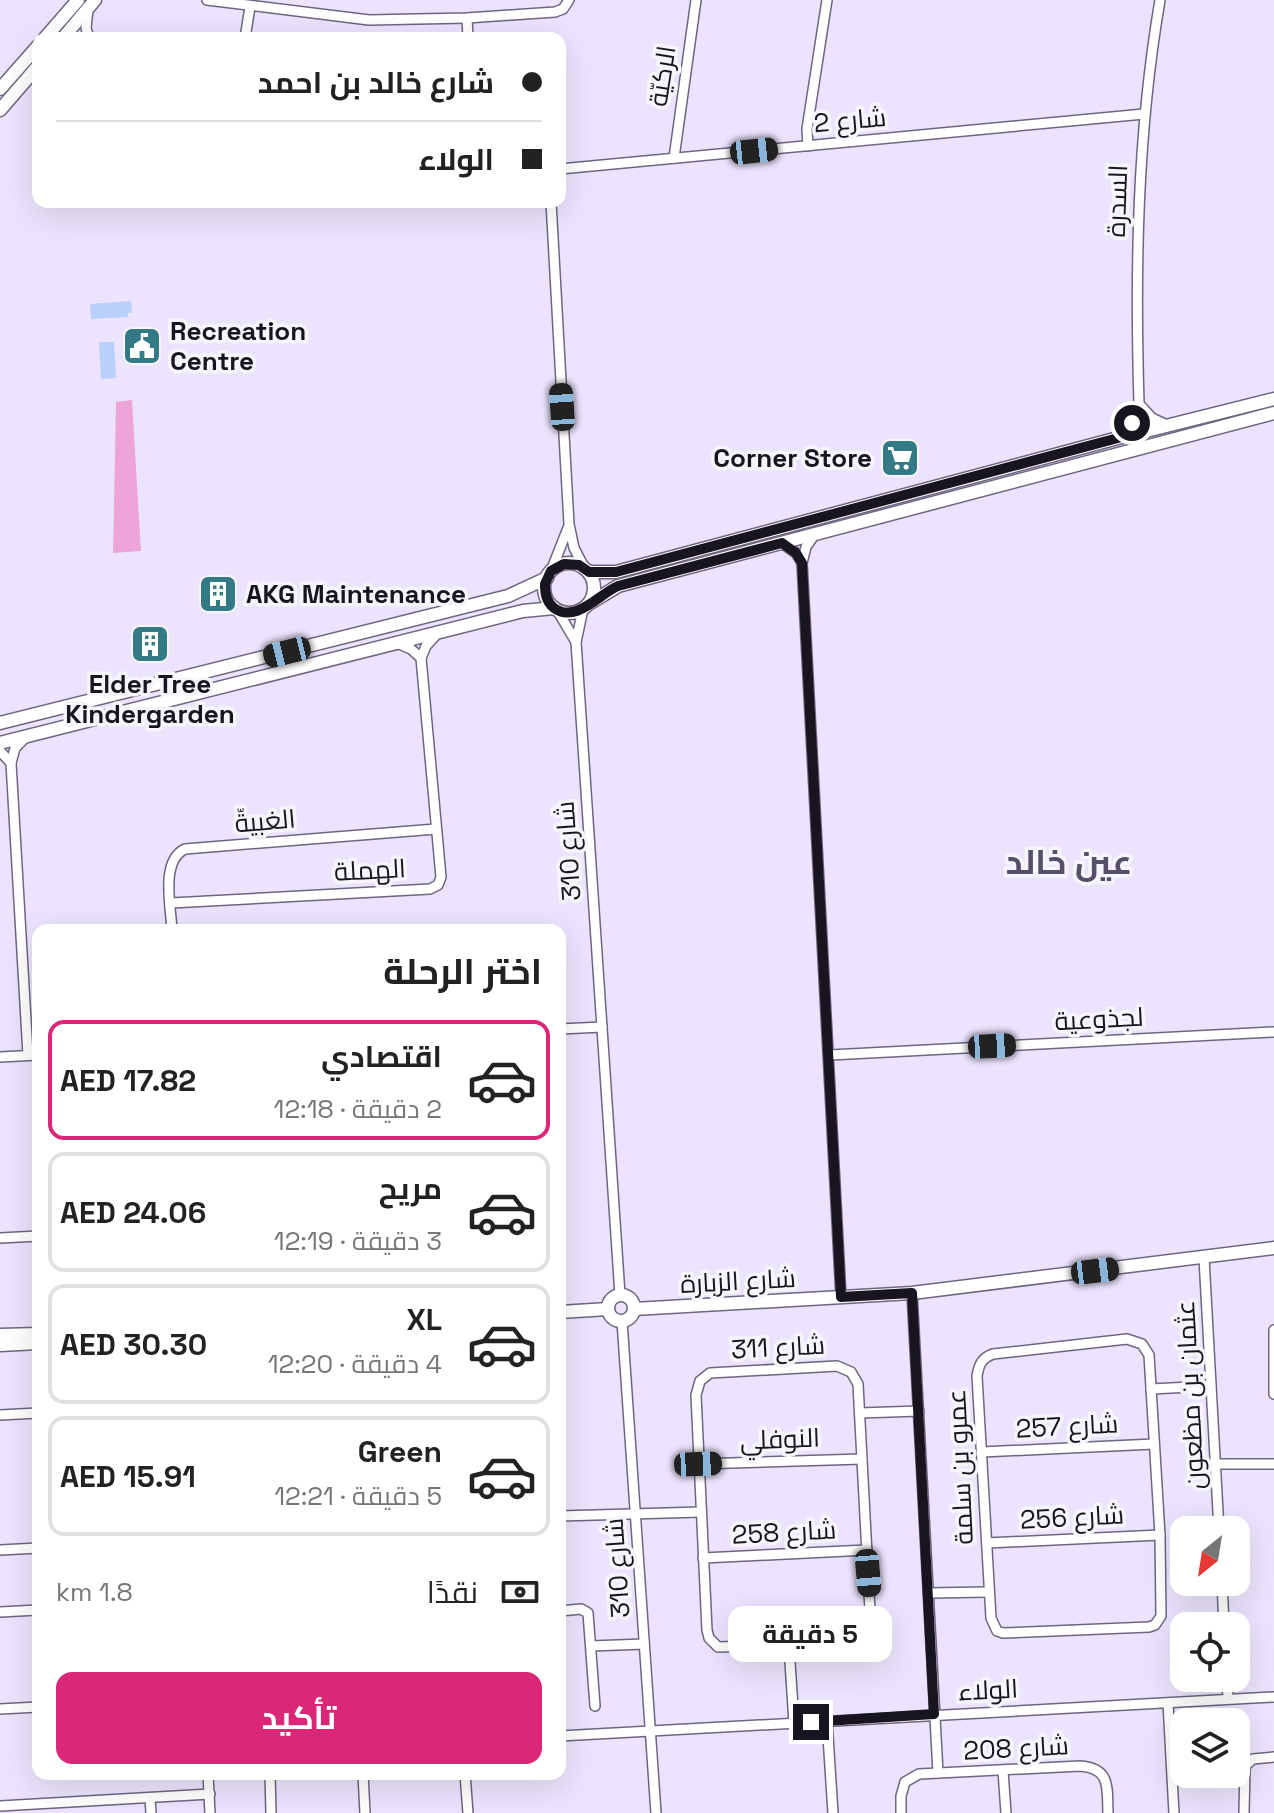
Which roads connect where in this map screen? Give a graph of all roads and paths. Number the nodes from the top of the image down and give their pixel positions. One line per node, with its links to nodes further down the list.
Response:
1 (209, 0): 7 (street)
2 (569, 0): 8 (street)
3 (696, 0): 20 (street, الركيّة)
4 (827, 0): 19 (street)
5 (1160, 0): 18 (street, السدرة)
6 (87, 3): 9 (main road); 10 (main road); 11 (street)
7 (250, 7): 8 (street); 12 (street)
8 (467, 18): 13 (street)
9 (52, 32)
10 (67, 32)
11 (87, 32)
12 (246, 32)
13 (468, 32)
14 (32, 53): 16 (main road)
15 (32, 73): 17 (main road)
16 (0, 89)
17 (0, 110)
18 (1144, 114): 19 (street, شارع 2); 24 (street, السدرة)
19 (808, 146): 20 (street, شارع 2)
20 (674, 158): 21 (street, شارع 2)
21 (566, 168)
22 (551, 208): 28 (street)
23 (1274, 399): 26 (main road)
24 (1139, 404): 26 (street); 27 (street)
25 (1274, 413): 29 (main road)
26 (1169, 426): 27 (main road)
27 (1118, 438): 32 (main road)
28 (569, 524): 32 (street); 33 (street)
29 (815, 534): 30 (main road); 31 (street)
30 (782, 543): 31 (street); 34 (main road)
31 (802, 563): 55 (street)
32 (587, 571): 33 (main road); 34 (main road)
33 (549, 574): 35 (main road); 40 (main road)
34 (586, 606): 35 (main road); 37 (street, شارع 310)
35 (556, 609): 36 (main road); 37 (street, شارع 310)
36 (438, 632): 38 (main road); 39 (street)
37 (576, 642): 50 (street, شارع 310)
38 (397, 643): 39 (street); 41 (main road)
39 (421, 658): 47 (street, الهملة)
40 (0, 723)
41 (26, 737): 42 (main road); 44 (street)
42 (0, 743)
43 (0, 751): 44 (street)
44 (11, 763): 45 (street)
45 (12, 795): 46 (street); 53 (street)
46 (0, 796)
47 (436, 829): 48 (street, الغبيةّ); 48 (street, الهملة)
48 (171, 903): 49 (street, الغبيةّ)
49 (172, 924)
50 (602, 1027): 51 (street); 62 (street, شارع 310)
51 (566, 1029)
52 (1274, 1032): 55 (street, لجذوعية)
53 (32, 1043)
54 (32, 1055): 56 (street)
55 (830, 1055): 63 (street)
56 (0, 1057)
57 (32, 1236): 58 (street)
58 (0, 1238)
59 (1274, 1248): 60 (main road, شارع الزبارة)
60 (1204, 1258): 61 (main road, شارع الزبارة); 73 (street, عثمان بن مظعون)
61 (912, 1293): 63 (main road, شارع الزبارة); 76 (street, شارع 208)
62 (620, 1295): 64 (main road); 65 (main road)
63 (841, 1297): 65 (main road, شارع الزبارة)
64 (608, 1309): 66 (main road); 67 (main road)
65 (634, 1309): 67 (main road)
66 (566, 1312)
67 (622, 1321): 87 (street, شارع 310)
68 (1274, 1330): 75 (street)
69 (32, 1334): 70 (main road)
70 (0, 1335)
71 (32, 1343): 72 (main road)
72 (0, 1345)
73 (1211, 1386): 74 (street); 84 (street, عثمان بن مظعون)
74 (1151, 1389): 80 (street, عمرو بن سلمة); 81 (street, عمرو بن سلمة)
75 (1274, 1394)
76 (919, 1411): 78 (street); 97 (street, شارع 208)
77 (32, 1413): 79 (street)
78 (860, 1413): 82 (street, شارع 311); 83 (street, شارع 311)
79 (0, 1415)
80 (1154, 1444): 81 (street, شارع 257); 90 (street, عمرو بن سلمة)
81 (982, 1452): 91 (street, عمرو بن سلمة)
82 (862, 1459): 83 (street, النوفلي); 94 (street, شارع 311)
83 (698, 1464): 86 (street, شارع 311)
84 (1215, 1464): 85 (street); 89 (street, عثمان بن مظعون)
85 (1274, 1464)
86 (701, 1512): 87 (street); 95 (street, شارع 311)
87 (636, 1514): 88 (street); 101 (street, شارع 310)
88 (566, 1516)
89 (1218, 1516)
90 (1160, 1535): 91 (street, شارع 256); 96 (street, عمرو بن سلمة)
91 (987, 1543): 96 (street, عمرو بن سلمة)
92 (32, 1548): 93 (street)
93 (0, 1550)
94 (867, 1550): 95 (street, شارع 258); 103 (street, شارع 311)
95 (703, 1558): 103 (street, شارع 311)
96 (988, 1592): 97 (street)
97 (929, 1593): 111 (street, شارع 208)
98 (32, 1610): 100 (street)
99 (566, 1610): 102 (street)
100 (0, 1612)
101 (644, 1644): 102 (street); 114 (street, شارع 310)
102 (591, 1646): 108 (street)
103 (789, 1647): 113 (street)
104 (1228, 1692): 106 (street)
105 (1274, 1697): 106 (street, الولاء)
106 (1228, 1699): 107 (street, الولاء)
107 (1168, 1703): 111 (street, الولاء); 136 (street)
108 (595, 1706)
109 (32, 1707): 110 (street)
110 (0, 1709)
111 (934, 1714): 112 (street, الولاء); 118 (street, شارع 208)
112 (827, 1721): 113 (street, الولاء); 132 (street)
113 (794, 1723): 114 (street, الولاء)
114 (650, 1731): 115 (street, الولاء); 131 (street, شارع 310)
115 (566, 1736)
116 (1274, 1757): 137 (street)
117 (1003, 1771): 118 (street, شارع 208); 134 (street); 135 (street, شارع 208)
118 (938, 1773): 133 (street, شارع 208)
119 (209, 1780): 123 (street)
120 (270, 1780): 128 (street)
121 (363, 1780): 129 (street)
122 (465, 1780): 130 (street)
123 (210, 1794): 124 (street); 127 (street)
124 (150, 1798): 125 (street); 126 (street)
125 (0, 1806)
126 (151, 1813)
127 (210, 1813)
128 (271, 1813)
129 (365, 1813)
130 (468, 1813)
131 (656, 1813)
132 (833, 1813)
133 (901, 1813)
134 (1006, 1813)
135 (1108, 1813)
136 (1174, 1813)
137 (1244, 1813)

